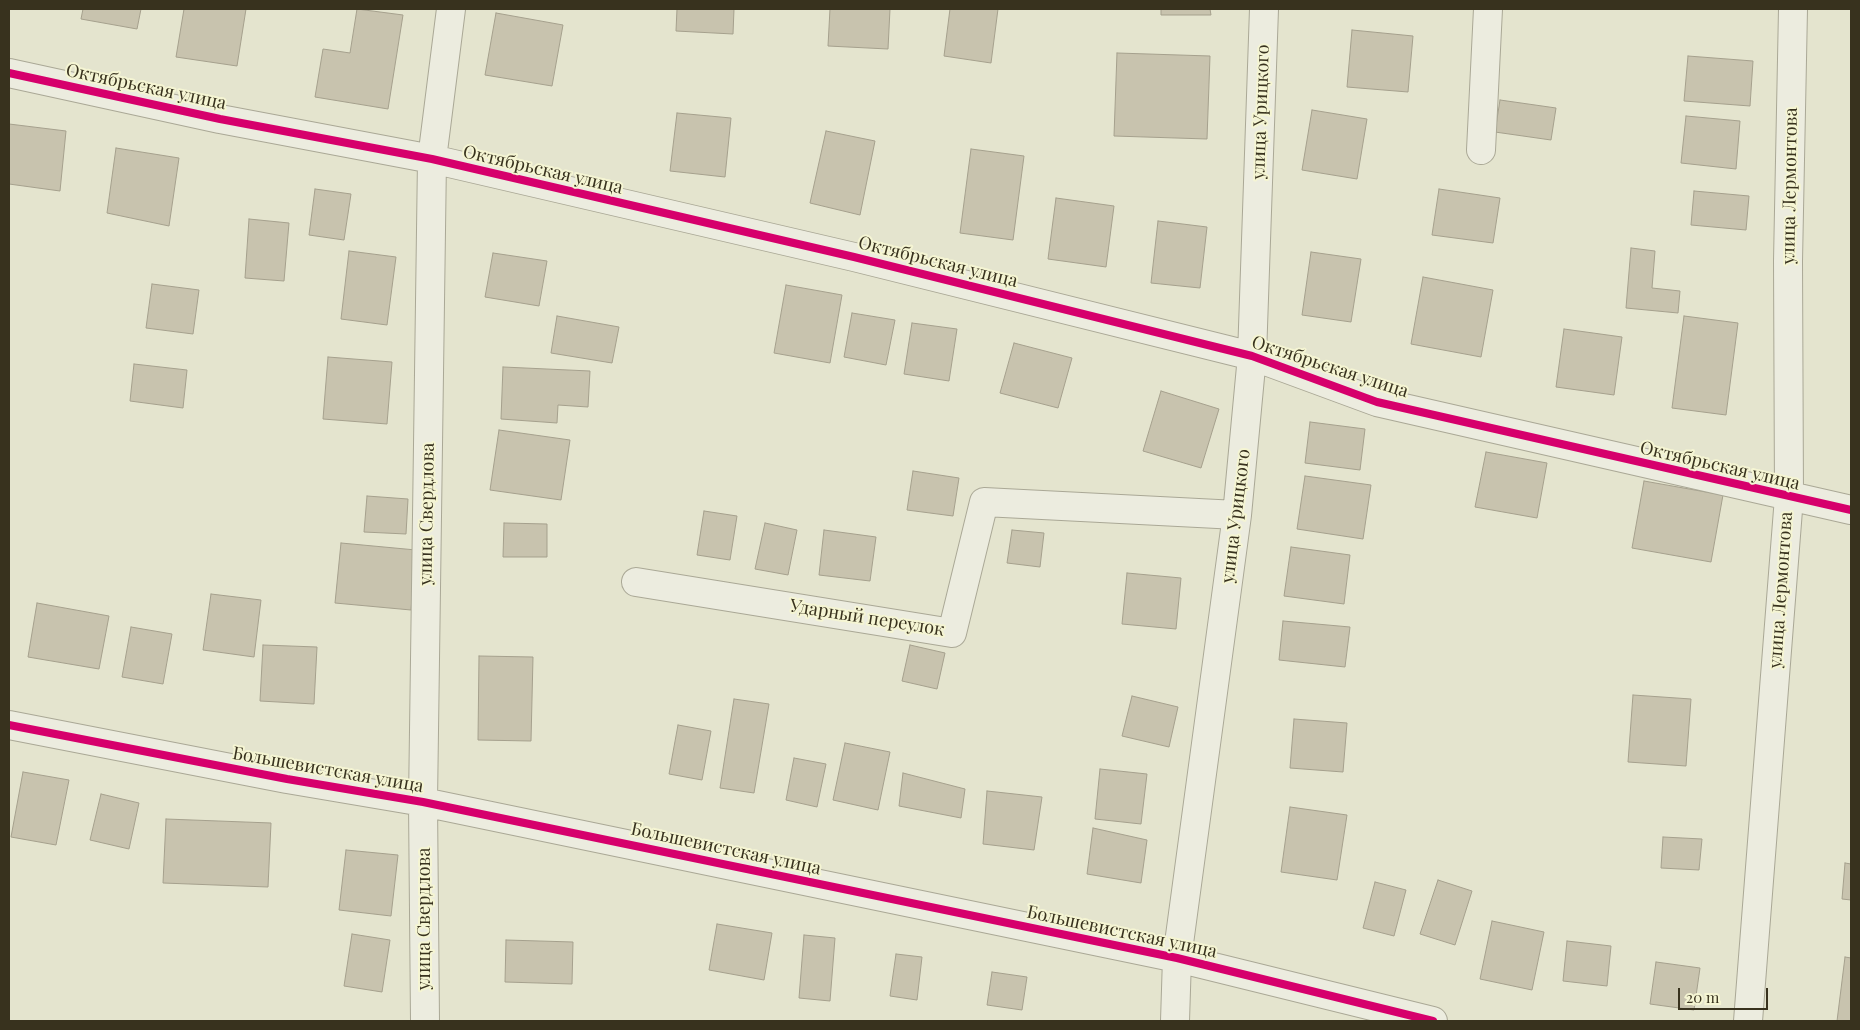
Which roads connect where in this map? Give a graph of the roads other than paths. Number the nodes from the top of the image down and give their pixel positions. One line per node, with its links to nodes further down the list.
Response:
1 (451, 9): 7 (street, улица Свердлова)
2 (1264, 9): 8 (street, улица Урицкого)
3 (1488, 9): 6 (street)
4 (1793, 9): 9 (street, улица Лермонтова)
5 (9, 73): 7 (street, Октябрьская улица)
6 (1481, 150)
7 (432, 159): 8 (street, Октябрьская улица); 14 (street, улица Свердлова)
8 (1252, 356): 9 (street, Октябрьская улица); 11 (street, улица Урицкого)
9 (1789, 497): 10 (street, Октябрьская улица); 19 (street, улица Лермонтова)
10 (1851, 510)
11 (1238, 515): 12 (street, Ударный переулок); 15 (street, улица Урицкого)
12 (636, 582)
13 (9, 724): 14 (street, Большевистская улица)
14 (423, 802): 15 (street, Большевистская улица); 16 (street, улица Свердлова)
15 (1177, 958): 17 (street, улица Урицкого); 18 (street, Большевистская улица)
16 (425, 1021)
17 (1175, 1021)
18 (1433, 1021)
19 (1748, 1021)

